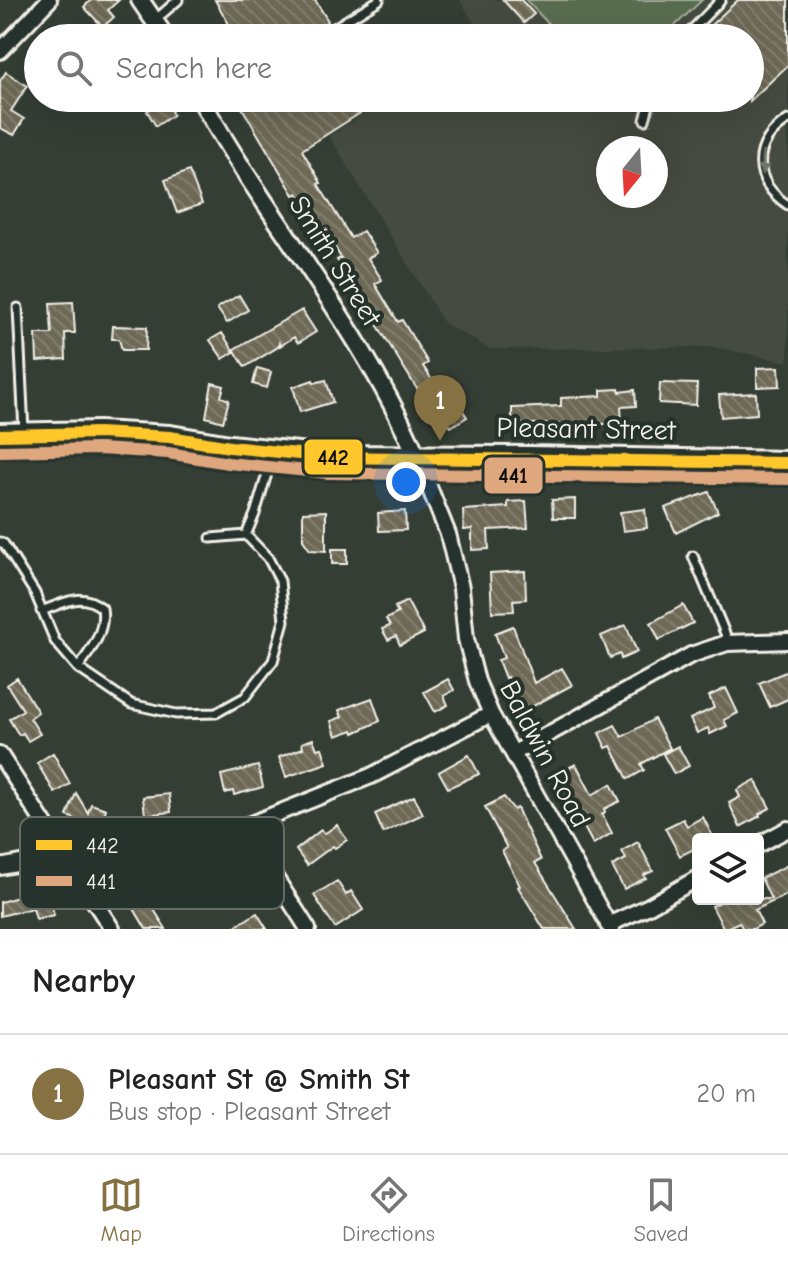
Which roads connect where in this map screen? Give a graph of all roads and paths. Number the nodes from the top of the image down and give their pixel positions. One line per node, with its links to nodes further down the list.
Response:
1 (49, 0): 7 (street)
2 (140, 0): 6 (street)
3 (178, 0): 6 (lane)
4 (379, 0): 9 (lane)
5 (721, 0): 10 (lane)
6 (154, 21): 8 (street)
7 (26, 24)
8 (156, 24)
9 (340, 24)
10 (698, 24)
11 (24, 26): 12 (street)
12 (0, 51)
13 (209, 112): 22 (street, Smith Street)
14 (647, 112): 15 (lane)
15 (645, 120)
16 (788, 120): 17 (lane, one-way to 17)
17 (788, 205)
18 (18, 308): 19 (lane)
19 (24, 434): 20 (main road, Pleasant Street); 21 (main road, Pleasant Street)
20 (0, 435)
21 (273, 452): 22 (main road, Pleasant Street); 24 (lane)
22 (417, 457): 23 (main road, Pleasant Street); 32 (street, Baldwin Road)
23 (788, 463)
24 (246, 535): 25 (lane); 31 (lane)
25 (211, 538)
26 (0, 542): 28 (lane)
27 (693, 556): 30 (lane)
28 (41, 611): 31 (lane); 31 (lane)
29 (787, 640): 30 (street)
30 (729, 643): 33 (street)
31 (78, 668)
32 (491, 714): 33 (street, Baldwin Road); 36 (street)
33 (514, 753): 44 (street, Baldwin Road)
34 (0, 755): 35 (street)
35 (39, 817)
36 (268, 817)
37 (788, 829): 38 (street)
38 (764, 842)
39 (20, 863): 40 (street)
40 (0, 867)
41 (692, 881): 44 (street)
42 (284, 891): 46 (street)
43 (99, 909): 45 (street)
44 (610, 927)
45 (112, 929)
46 (308, 929)

